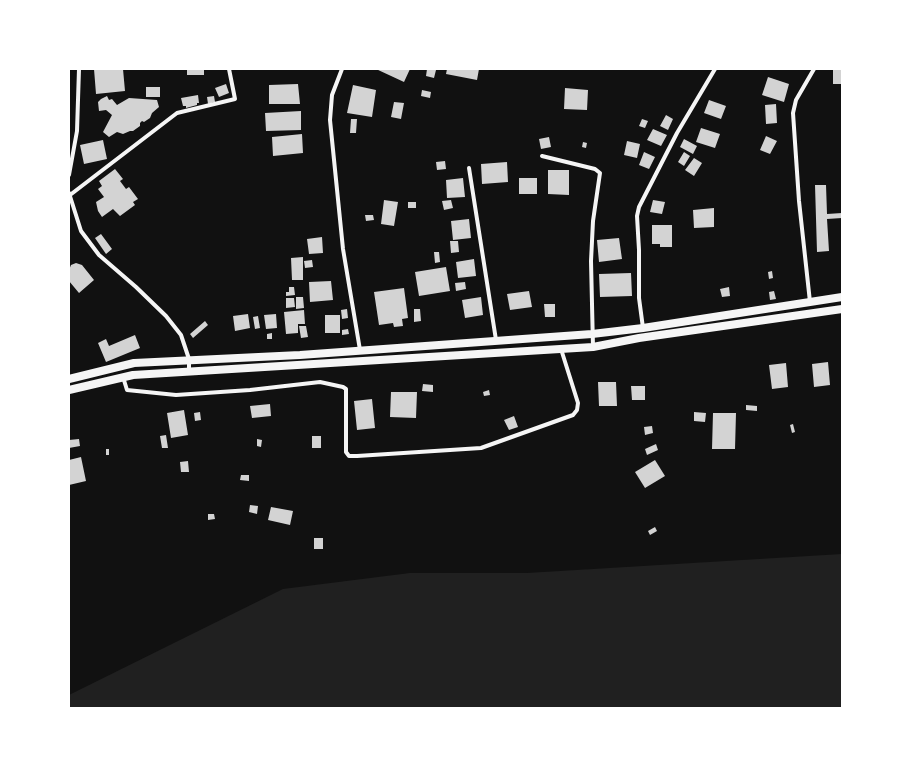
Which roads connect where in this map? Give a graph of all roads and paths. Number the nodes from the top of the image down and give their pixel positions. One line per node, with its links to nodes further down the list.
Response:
1 (79, 69): 8 (street)
2 (229, 69): 9 (street)
3 (342, 69): 18 (street)
4 (715, 69): 13 (street)
5 (814, 69): 11 (street)
6 (542, 156): 14 (street)
7 (469, 168): 15 (street)
8 (69, 175)
9 (69, 194): 19 (street)
10 (842, 297): 11 (main road)
11 (810, 302): 13 (main road)
12 (842, 310): 16 (main road)
13 (643, 328): 14 (main road)
14 (592, 334): 15 (main road); 16 (street)
15 (496, 340): 18 (main road)
16 (593, 347): 17 (main road)
17 (561, 349): 20 (main road); 21 (street)
18 (360, 350): 19 (main road)
19 (189, 359): 20 (street); 22 (main road)
20 (189, 371): 21 (main road)
21 (123, 377): 23 (main road)
22 (69, 378)
23 (69, 390)

